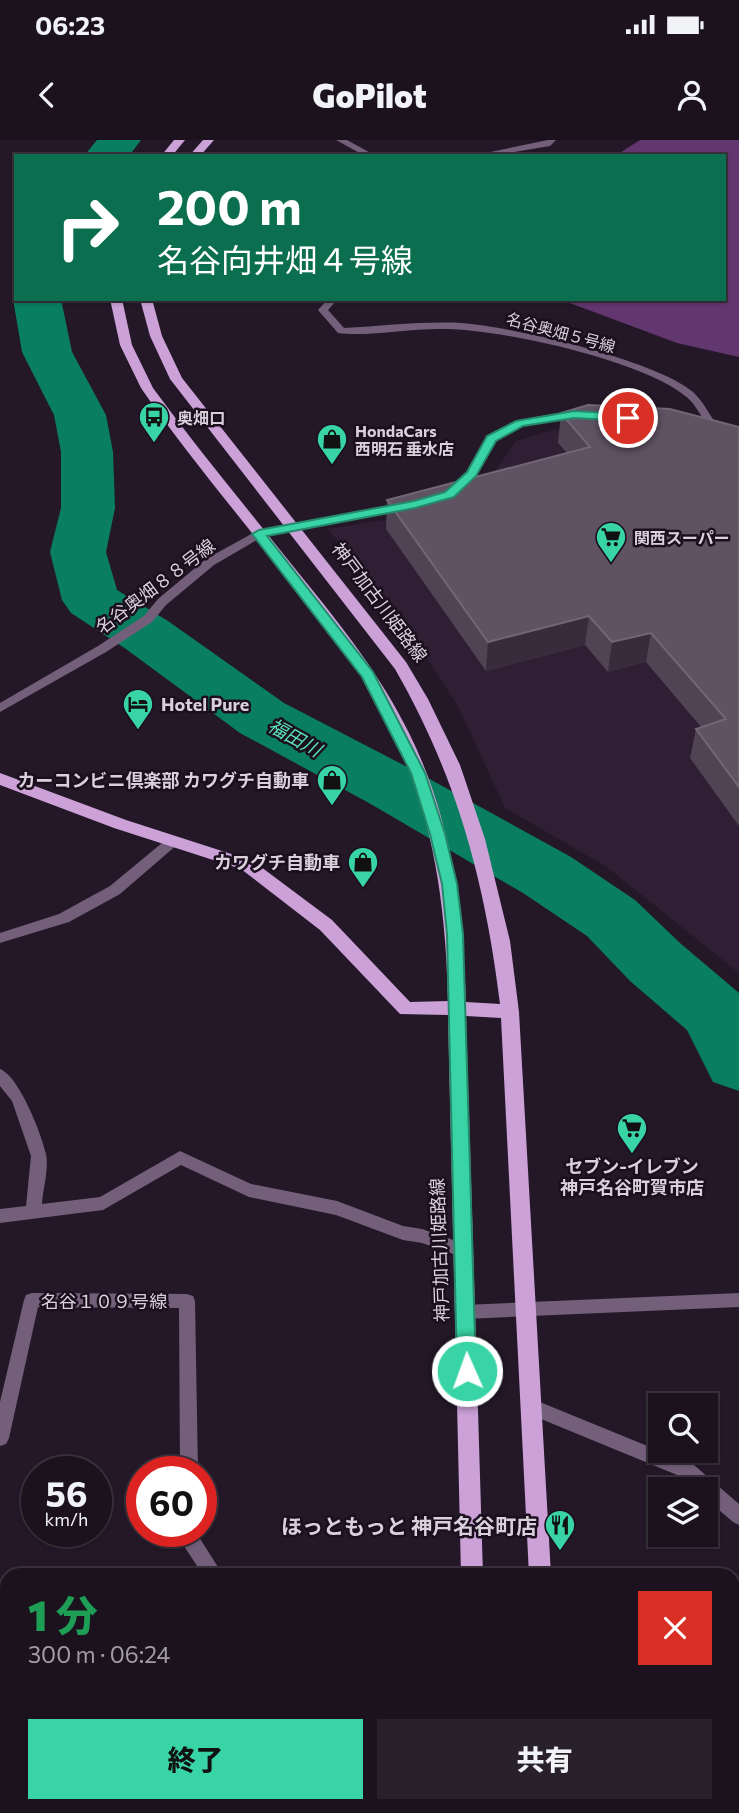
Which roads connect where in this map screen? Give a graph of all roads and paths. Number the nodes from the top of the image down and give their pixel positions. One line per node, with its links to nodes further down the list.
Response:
1 (180, 140): 5 (main road)
2 (209, 140): 6 (main road)
3 (340, 140): 7 (street)
4 (552, 140): 8 (street)
5 (168, 154)
6 (196, 154)
7 (368, 154)
8 (488, 154)
9 (116, 301): 17 (main road, 神戸加古川姫路線)
10 (147, 301): 16 (main road, 神戸加古川姫路線)
11 (331, 301): 13 (street, 名谷奥畑５号線)
12 (587, 416): 14 (street)
13 (696, 421)
14 (438, 498)
15 (415, 504): 16 (street, 名谷奥畑８８号線)
16 (292, 528): 17 (street, 名谷奥畑８８号線); 23 (main road, 神戸加古川姫路線)
17 (259, 534): 18 (street, 名谷奥畑８８号線); 22 (main road, 神戸加古川姫路線)
18 (0, 708)
19 (0, 779): 20 (main road)
20 (173, 841): 21 (street); 22 (main road)
21 (0, 938)
22 (456, 1008): 23 (main road); 27 (main road, 神戸加古川姫路線)
23 (510, 1012): 29 (main road, 神戸加古川姫路線)
24 (0, 1075): 25 (street)
25 (33, 1212): 26 (street); 27 (street)
26 (0, 1216)
27 (463, 1250): 30 (main road, 神戸加古川姫路線)
28 (739, 1300): 29 (street)
29 (525, 1309): 30 (street); 31 (main road, 神戸加古川姫路線)
30 (465, 1312): 37 (main road, 神戸加古川姫路線)
31 (530, 1406): 34 (street); 38 (main road, 神戸加古川姫路線)
32 (0, 1438): 33 (street, 名谷１０９号線)
33 (189, 1456)
34 (739, 1516)
35 (195, 1547): 36 (street)
36 (209, 1568)
37 (471, 1568)
38 (540, 1568)

